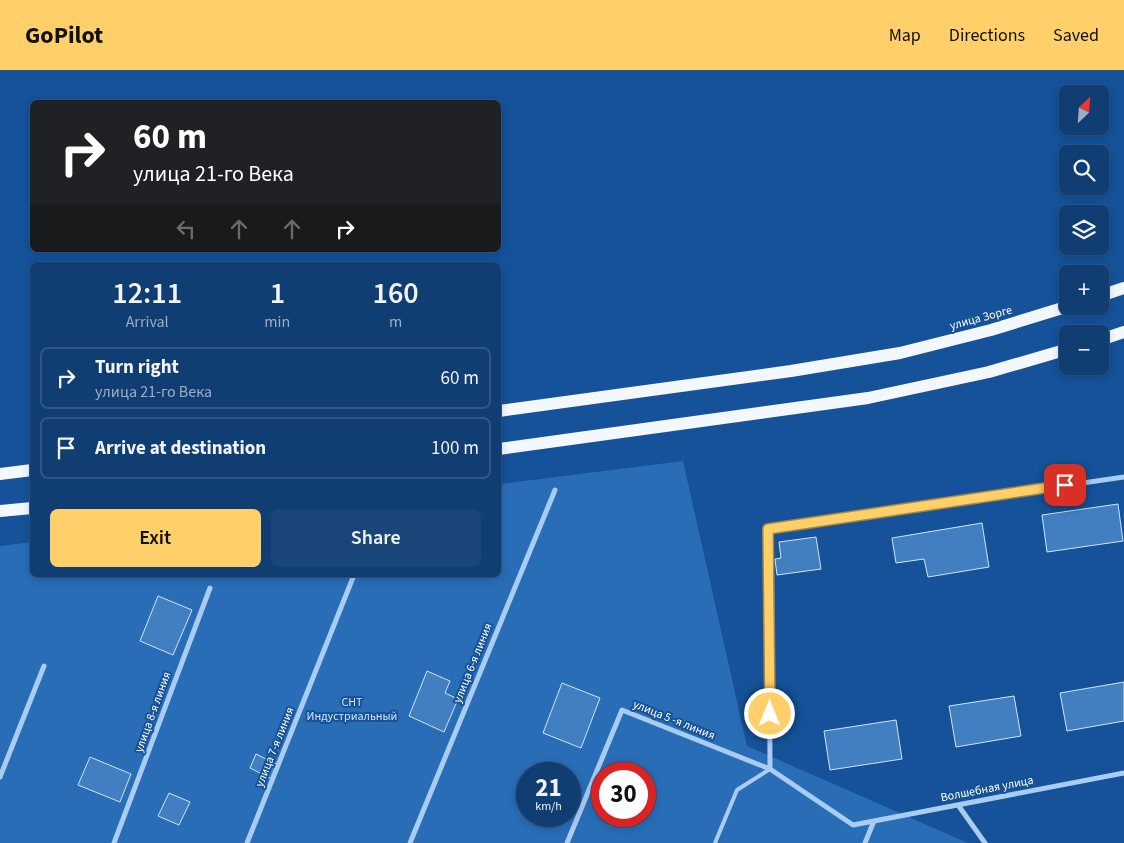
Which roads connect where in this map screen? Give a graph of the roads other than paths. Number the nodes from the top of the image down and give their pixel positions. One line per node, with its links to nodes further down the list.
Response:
1 (1124, 288): 2 (main road)
2 (1109, 293)
3 (1059, 309): 5 (main road, улица Зорге)
4 (1059, 352): 6 (main road)
5 (501, 411)
6 (501, 449)
7 (30, 470): 8 (main road)
8 (0, 474)
9 (1124, 477): 16 (street)
10 (555, 490): 23 (street, улица 6-я линия)
11 (30, 508): 12 (main road)
12 (0, 511)
13 (353, 577): 22 (street, улица 7-я линия)
14 (210, 588): 21 (street, улица 8-я линия)
15 (44, 666): 18 (street)
16 (770, 769): 20 (street, Волшебная улица); 24 (street, улица 5 -я линия); 25 (lane)
17 (1124, 773): 19 (street, Волшебная улица)
18 (0, 777)
19 (958, 805): 20 (street, Волшебная улица); 27 (street)
20 (874, 821): 26 (street)
21 (114, 843)
22 (247, 843)
23 (410, 843)
24 (567, 843)
25 (715, 843)
26 (865, 843)
27 (985, 843)

